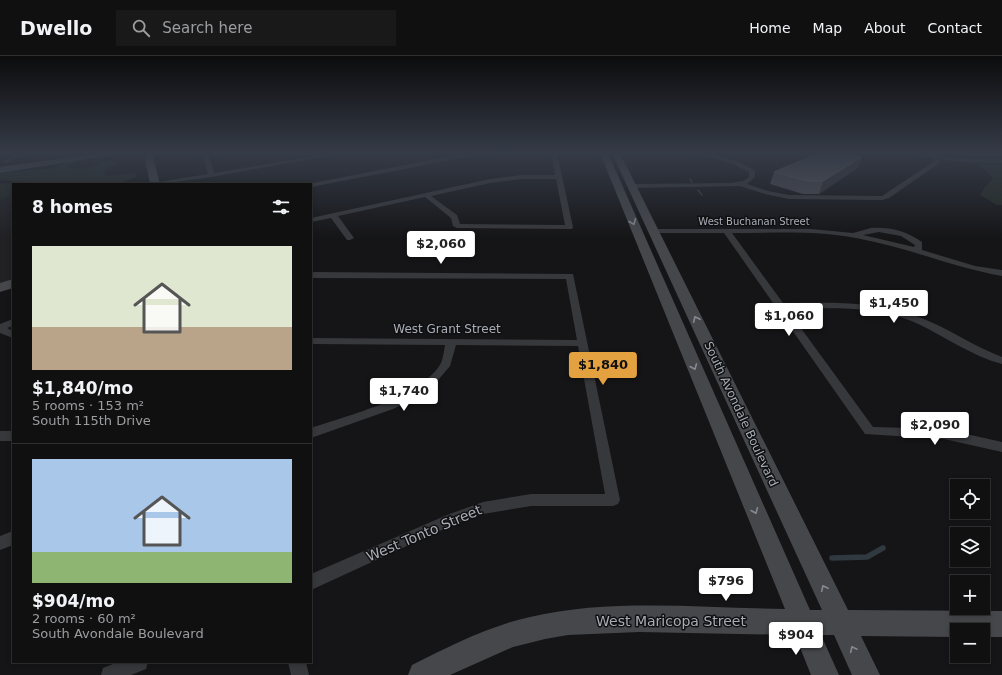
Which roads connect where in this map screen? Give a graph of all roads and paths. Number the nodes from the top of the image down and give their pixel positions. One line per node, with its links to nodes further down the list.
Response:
1 (327, 182): 9 (street)
2 (488, 182): 11 (street)
3 (559, 182): 11 (street)
4 (622, 182): 10 (main road, South Avondale Boulevard)
5 (624, 182): 10 (main road, South Avondale Boulevard)
6 (746, 182): 8 (street)
7 (909, 182): 8 (street)
8 (742, 184): 10 (street)
9 (312, 185)
10 (625, 186): 14 (main road, South Avondale Boulevard); 38 (main road, South Avondale Boulevard, one-way to 38)
11 (426, 195): 12 (street)
12 (333, 215): 13 (street); 17 (street)
13 (312, 220)
14 (654, 231): 15 (street, West Buchanan Street); 39 (main road, South Avondale Boulevard, one-way to 14)
15 (726, 231): 16 (street, West Buchanan Street); 23 (street)
16 (854, 235): 18 (street, West Buchanan Street); 18 (street, West Buchanan Street)
17 (350, 238)
18 (917, 252): 19 (street, West Buchanan Street)
19 (1002, 273)
20 (312, 275): 29 (street)
21 (12, 283): 22 (main road)
22 (0, 288)
23 (780, 306): 30 (street); 34 (street)
24 (12, 322): 25 (street)
25 (0, 328): 26 (street)
26 (12, 334)
27 (312, 342): 28 (street, West Grant Street)
28 (451, 342): 29 (street, West Grant Street); 31 (street)
29 (582, 343): 37 (street, West Tonto Street)
30 (1002, 362)
31 (312, 433)
32 (0, 436): 33 (street)
33 (12, 436)
34 (1002, 447)
35 (12, 538): 36 (street)
36 (0, 543)
37 (312, 582)
38 (803, 622): 39 (main road, West Maricopa Street); 45 (main road, West Maricopa Street); 46 (main road, South Avondale Boulevard)
39 (841, 623): 40 (main road, West Maricopa Street); 47 (main road, South Avondale Boulevard, one-way to 39)
40 (1002, 624)
41 (137, 663): 43 (street)
42 (297, 663): 44 (street)
43 (110, 675)
44 (300, 675)
45 (422, 675)
46 (825, 675)
47 (866, 675)

